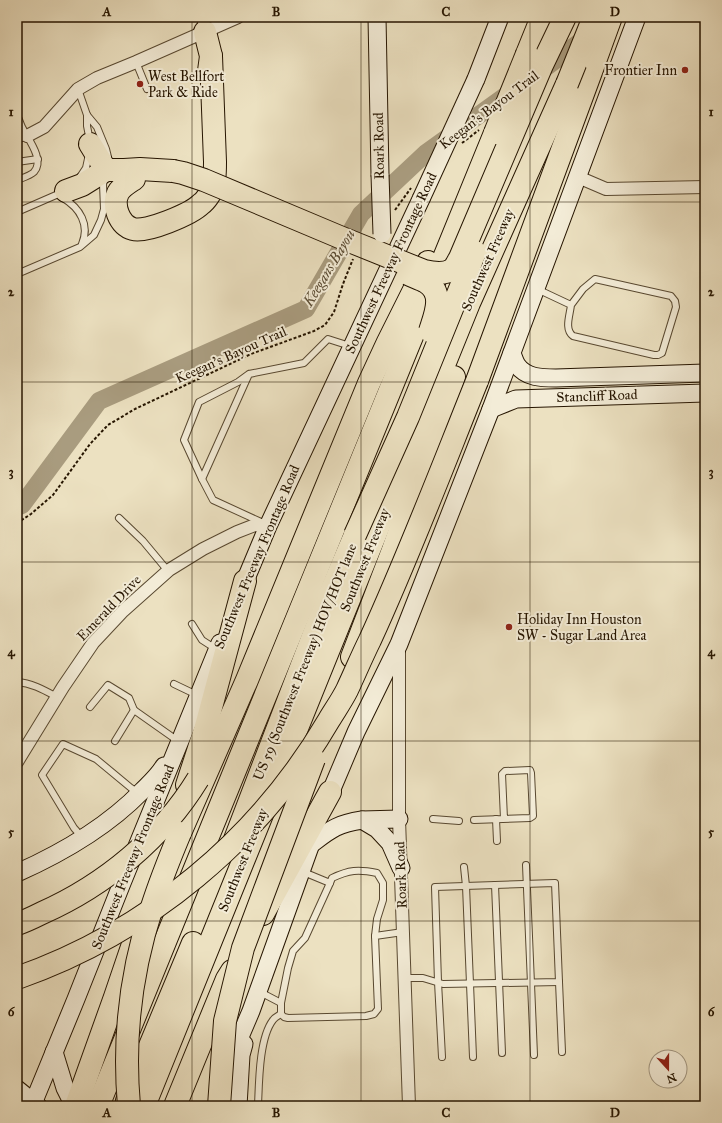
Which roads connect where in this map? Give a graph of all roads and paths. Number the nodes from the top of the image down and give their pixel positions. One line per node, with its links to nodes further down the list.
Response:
1 (238, 17): 9 (street)
2 (377, 17): 35 (main road, Roark Road, bridge)
3 (500, 17): 28 (main road, Southwest Freeway Frontage Road, bridge)
4 (565, 17): 21 (highway, bridge); 51 (highway, US 59 (Southwest Freeway) HOV/HOT lane, bridge)
5 (594, 17): 37 (highway, Southwest Freeway, bridge)
6 (611, 17): 91 (highway, bridge)
7 (542, 19): 15 (highway, bridge)
8 (636, 20): 23 (main road)
9 (202, 24): 10 (street); 24 (highway)
10 (136, 62): 11 (street); 12 (lane)
11 (78, 89): 14 (lane); 16 (street)
12 (147, 89)
13 (17, 115): 16 (lane)
14 (87, 115): 17 (lane); 22 (lane)
15 (489, 130): 18 (path, Keegan's Bayou Trail); 31 (highway)
16 (22, 138): 19 (lane)
17 (90, 144): 22 (highway); 27 (lane)
18 (458, 145)
19 (38, 159): 20 (lane); 25 (lane)
20 (17, 162)
21 (172, 175): 22 (highway); 24 (highway); 51 (highway, bridge)
22 (105, 177): 24 (highway); 27 (highway); 32 (lane)
23 (578, 177): 26 (street); 36 (main road)
24 (134, 179)
25 (17, 180)
26 (705, 187)
27 (66, 191): 29 (lane); 32 (lane)
28 (417, 192): 30 (path); 35 (main road, Southwest Freeway Frontage Road)
29 (17, 212)
30 (391, 215)
31 (449, 245): 65 (highway); 112 (highway)
32 (80, 247): 34 (lane)
33 (353, 259): 49 (path, Keegan's Bayou Trail)
34 (17, 274)
35 (386, 276): 39 (main road, Southwest Freeway Frontage Road)
36 (536, 288): 38 (lane); 40 (main road)
37 (469, 303): 109 (highway, Southwest Freeway); 115 (highway, bridge)
38 (571, 305): 38 (lane)
39 (352, 347): 42 (lane); 50 (main road, Southwest Freeway Frontage Road)
40 (512, 353): 43 (main road, Stancliff Road); 46 (main road)
41 (705, 373): 43 (main road, Stancliff Road)
42 (249, 374): 47 (lane); 47 (lane)
43 (586, 377): 45 (street)
44 (705, 393): 45 (main road, Stancliff Road)
45 (587, 396): 46 (main road, Stancliff Road)
46 (491, 409): 55 (main road)
47 (202, 479): 50 (lane)
48 (120, 518): 52 (lane)
49 (17, 523)
50 (268, 526): 52 (street, Emerald Drive); 53 (main road, Southwest Freeway Frontage Road)
51 (355, 535): 109 (highway, US 59 (Southwest Freeway) HOV/HOT lane)
52 (168, 571): 60 (street, Emerald Drive)
53 (245, 581): 56 (main road, Southwest Freeway Frontage Road); 111 (highway)
54 (192, 624): 56 (lane)
55 (399, 644): 67 (main road); 73 (street, Roark Road)
56 (217, 650): 59 (main road, Southwest Freeway Frontage Road)
57 (17, 682): 60 (lane)
58 (174, 684): 59 (lane)
59 (198, 696): 63 (main road, Southwest Freeway Frontage Road)
60 (57, 697): 66 (street, Emerald Drive)
61 (90, 707): 62 (lane)
62 (134, 710): 63 (lane); 64 (lane)
63 (181, 737): 68 (main road); 102 (main road, Southwest Freeway Frontage Road)
64 (115, 741)
65 (214, 756): 88 (highway, bridge); 109 (highway, bridge)
66 (17, 762)
67 (330, 792): 78 (main road); 113 (highway)
68 (140, 794): 76 (main road); 76 (lane)
69 (433, 819): 75 (lane)
70 (496, 819): 71 (lane); 74 (lane); 77 (lane)
71 (504, 819): 71 (lane)
72 (362, 820): 73 (main road); 78 (main road); 81 (main road)
73 (399, 820): 81 (street, Roark Road)
74 (474, 820)
75 (459, 821)
76 (83, 838): 83 (main road)
77 (497, 841)
78 (310, 845): 82 (main road)
79 (526, 865): 85 (lane)
80 (464, 867): 87 (lane)
81 (401, 868): 89 (street, Roark Road)
82 (301, 871): 84 (lane); 98 (main road)
83 (17, 873)
84 (330, 882): 90 (lane); 99 (lane)
85 (527, 884): 86 (lane); 94 (lane); 95 (lane)
86 (494, 885): 87 (lane); 97 (lane)
87 (466, 886): 93 (lane); 96 (lane)
88 (17, 924)
89 (403, 932): 90 (lane); 92 (street, Roark Road)
90 (375, 936): 101 (lane)
91 (17, 978)
92 (405, 978): 93 (lane); 118 (street, Roark Road)
93 (438, 982): 96 (lane); 107 (lane)
94 (531, 982): 95 (lane); 97 (lane); 105 (lane)
95 (559, 982): 103 (lane)
96 (470, 983): 97 (lane); 106 (lane)
97 (499, 983): 104 (lane)
98 (258, 991): 99 (lane); 100 (main road)
99 (281, 1003): 101 (lane)
100 (251, 1011): 114 (main road); 116 (main road)
101 (281, 1014): 117 (lane)
102 (54, 1052): 110 (main road, Southwest Freeway Frontage Road); 111 (main road)
103 (562, 1052)
104 (502, 1053)
105 (534, 1055)
106 (474, 1057)
107 (442, 1058)
108 (17, 1089): 110 (main road)
109 (131, 1104)
110 (35, 1105)
111 (75, 1106)
112 (98, 1106)
113 (175, 1106)
114 (210, 1106)
115 (219, 1106)
116 (238, 1106)
117 (258, 1106)
118 (409, 1106)

